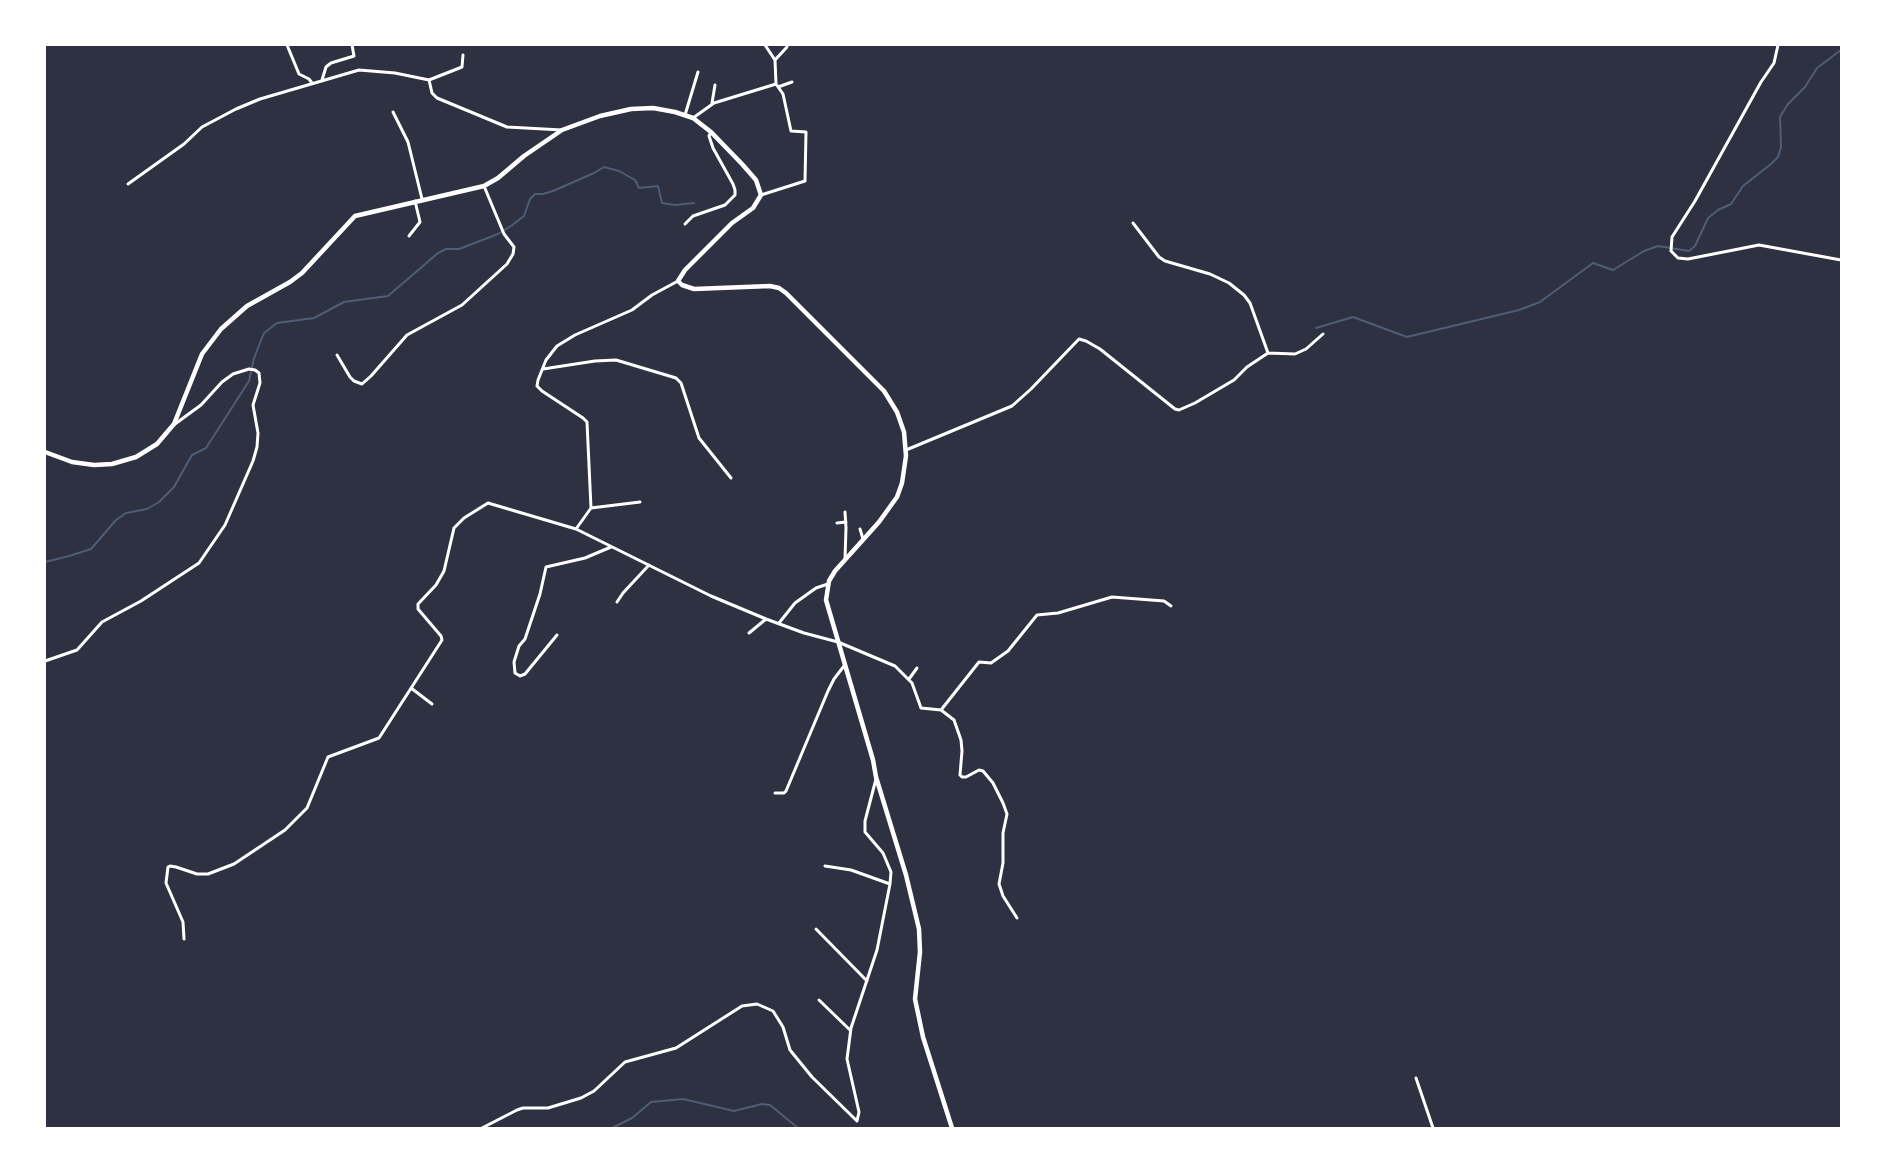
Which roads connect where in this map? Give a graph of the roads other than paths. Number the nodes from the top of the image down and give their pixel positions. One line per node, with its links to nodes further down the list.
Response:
1 (287, 45): 12 (street)
2 (352, 45): 9 (street)
3 (765, 45): 7 (street)
4 (1778, 45): 29 (street)
5 (787, 47): 7 (street)
6 (463, 55): 10 (street)
7 (775, 60): 14 (street)
8 (698, 72): 17 (street)
9 (322, 80): 10 (street); 12 (street)
10 (429, 80): 19 (street)
11 (792, 82): 14 (street)
12 (312, 83): 21 (street)
13 (715, 85): 15 (street)
14 (777, 86): 15 (street); 23 (street)
15 (712, 105): 18 (street)
16 (393, 112): 24 (street)
17 (685, 115): 18 (street); 19 (street)
18 (693, 118): 20 (street)
19 (562, 130): 22 (street)
20 (711, 132): 23 (street); 27 (street)
21 (128, 184)
22 (484, 186): 24 (street); 33 (street)
23 (761, 195): 30 (street)
24 (422, 199): 25 (street)
25 (415, 201): 28 (street); 35 (street)
26 (1133, 223): 32 (street)
27 (685, 225)
28 (409, 236)
29 (1841, 260)
30 (678, 281): 34 (street); 36 (street)
31 (1323, 334): 32 (street)
32 (1268, 353): 36 (street)
33 (337, 355)
34 (543, 369): 38 (street); 40 (street)
35 (174, 424): 37 (street); 58 (street)
36 (906, 450): 46 (street)
37 (45, 452)
38 (731, 478)
39 (640, 502): 40 (street)
40 (591, 508): 44 (street)
41 (845, 512): 42 (street)
42 (846, 522): 43 (street); 48 (street)
43 (837, 523)
44 (576, 529): 47 (street); 62 (street)
45 (860, 529): 46 (street)
46 (864, 538): 48 (street)
47 (611, 547): 49 (street); 56 (street)
48 (845, 559): 50 (street)
49 (649, 565): 51 (street); 53 (street)
50 (828, 584): 54 (street); 57 (street)
51 (617, 602)
52 (1171, 606): 64 (street)
53 (766, 619): 54 (street); 55 (street)
54 (778, 624): 57 (street)
55 (749, 633)
56 (557, 635)
57 (838, 642): 59 (street); 61 (street)
58 (45, 661)
59 (844, 666): 65 (street); 66 (street)
60 (917, 668): 61 (street)
61 (909, 679): 64 (street)
62 (411, 688): 63 (street); 71 (street)
63 (432, 704)
64 (940, 710): 69 (street)
65 (876, 777): 68 (street); 77 (street)
66 (775, 793)
67 (825, 866): 68 (street)
68 (890, 884): 72 (street)
69 (1017, 918)
70 (816, 929): 72 (street)
71 (184, 939)
72 (867, 981): 74 (street)
73 (819, 1000): 74 (street)
74 (851, 1031): 76 (street)
75 (1416, 1078): 78 (street)
76 (482, 1128)
77 (952, 1128)
78 (1433, 1128)

